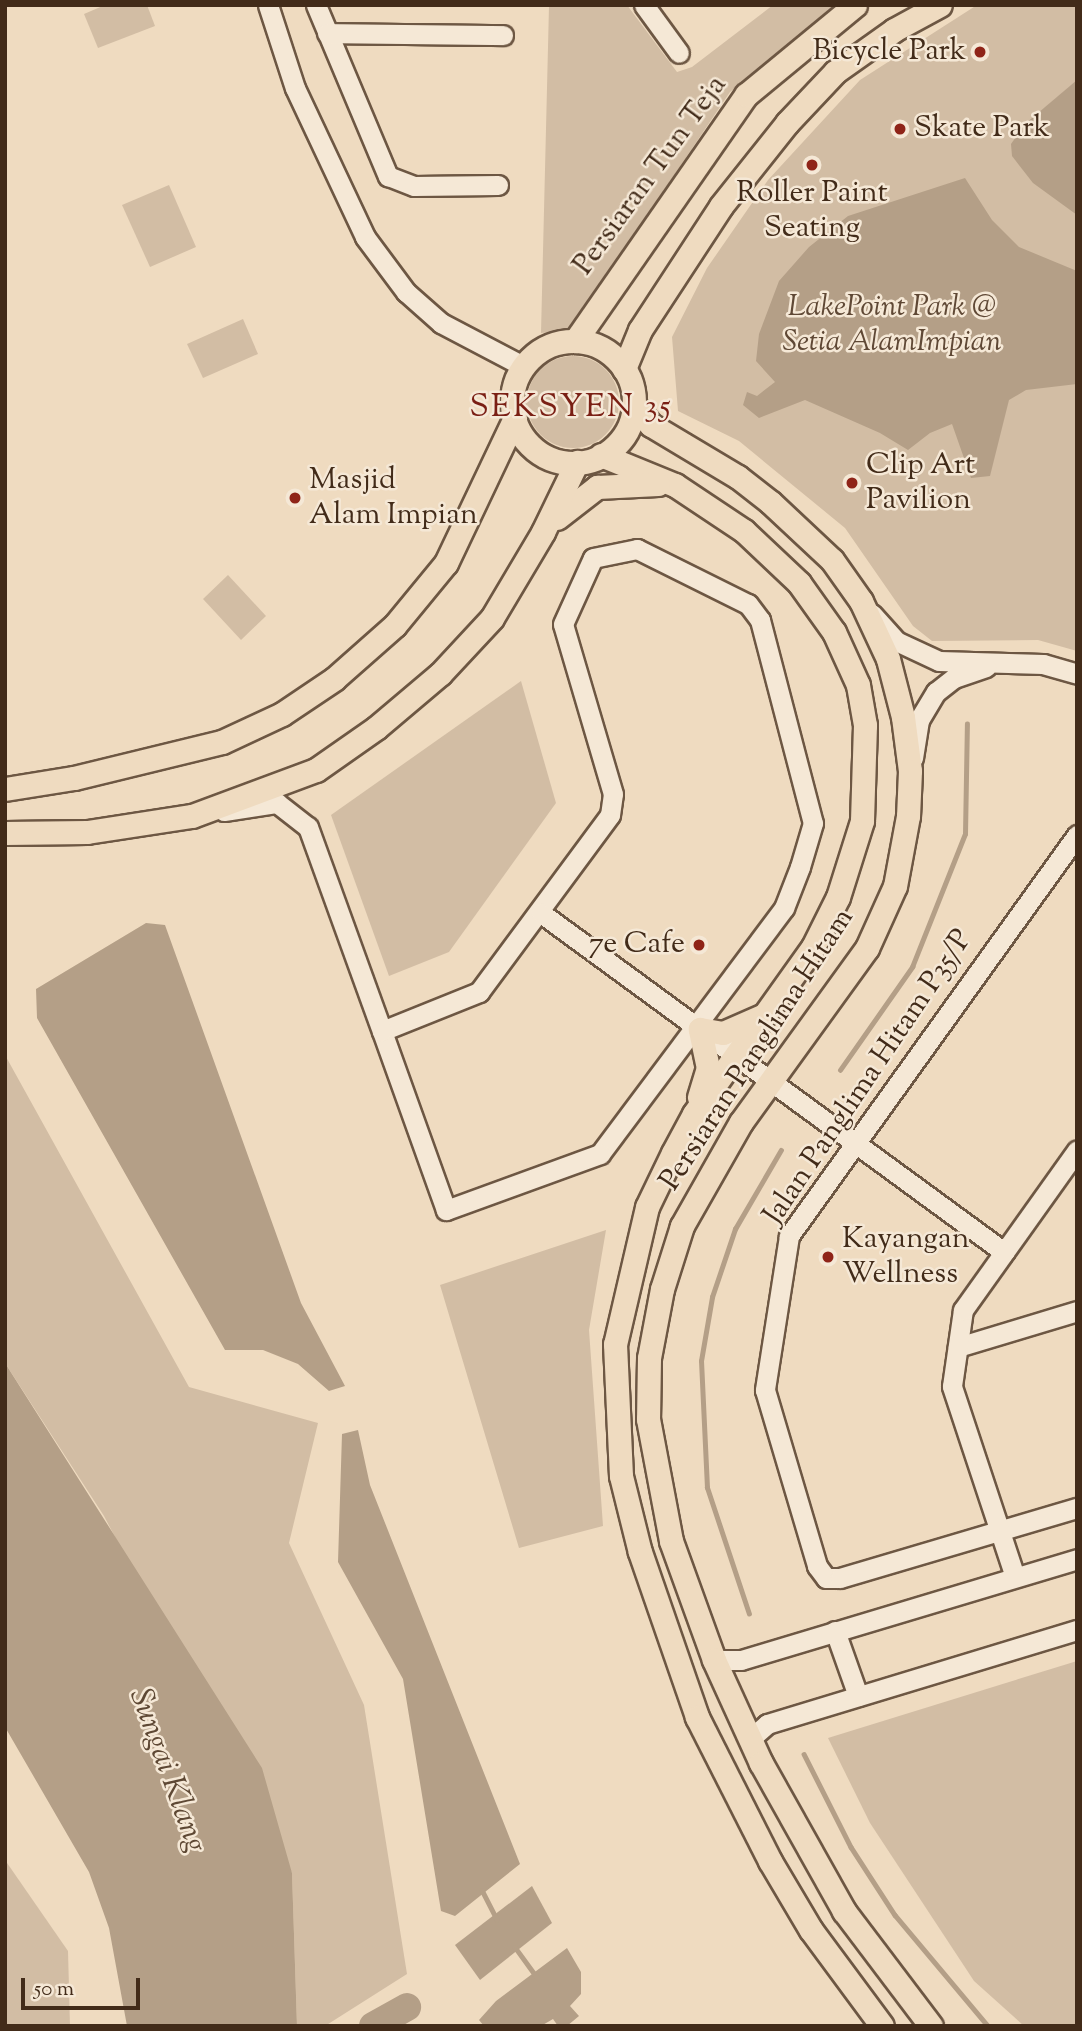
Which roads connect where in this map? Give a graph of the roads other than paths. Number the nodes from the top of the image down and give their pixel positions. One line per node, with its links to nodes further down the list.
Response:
1 (268, 5): 11 (street)
2 (316, 5): 6 (street)
3 (644, 5): 8 (street)
4 (855, 5): 10 (main road, Persiaran Tun Teja)
5 (940, 5): 12 (main road)
6 (327, 33): 7 (street); 9 (street)
7 (503, 35)
8 (679, 53)
9 (498, 185)
10 (575, 341): 11 (main road); 12 (main road)
11 (523, 366): 14 (main road)
12 (624, 369): 13 (main road)
13 (634, 405): 15 (main road); 19 (main road, Persiaran Panglima Hitam)
14 (515, 418): 16 (main road); 23 (main road)
15 (601, 455): 16 (main road); 17 (main road, Persiaran Panglima Hitam)
16 (577, 462): 18 (main road)
17 (675, 485): 18 (main road); 28 (main road, Persiaran Panglima Hitam)
18 (543, 532): 24 (main road)
19 (861, 601): 20 (street); 22 (main road, Persiaran Panglima Hitam)
20 (1015, 662): 21 (street); 22 (street)
21 (1077, 674)
22 (911, 771): 32 (main road, Persiaran Panglima Hitam)
23 (5, 789)
24 (192, 816): 25 (main road); 30 (street)
25 (5, 833)
26 (1077, 835): 34 (street, Jalan Panglima Hitam P35/P)
27 (541, 913): 29 (street); 29 (street); 30 (street)
28 (768, 1013): 29 (main road); 31 (main road, Persiaran Panglima Hitam)
29 (698, 1028): 30 (street); 31 (street); 33 (main road)
30 (382, 1031)
31 (737, 1056): 32 (street); 33 (main road, Persiaran Panglima Hitam)
32 (772, 1082): 34 (street); 45 (main road, Persiaran Panglima Hitam)
33 (695, 1114): 48 (main road, Persiaran Panglima Hitam)
34 (854, 1142): 36 (street); 40 (street, Jalan Panglima Hitam P35/P)
35 (1077, 1150): 36 (street)
36 (1004, 1252): 38 (street)
37 (1077, 1311): 38 (street)
38 (958, 1347): 40 (street)
39 (1077, 1508): 40 (street)
40 (1000, 1531): 42 (street)
41 (1077, 1559): 42 (street)
42 (1015, 1577): 44 (street)
43 (1077, 1630): 46 (street)
44 (835, 1632): 45 (street); 46 (street)
45 (714, 1660): 47 (main road, Persiaran Panglima Hitam)
46 (858, 1696): 47 (street)
47 (750, 1740): 49 (main road, Persiaran Panglima Hitam)
48 (882, 2026)
49 (931, 2026)

